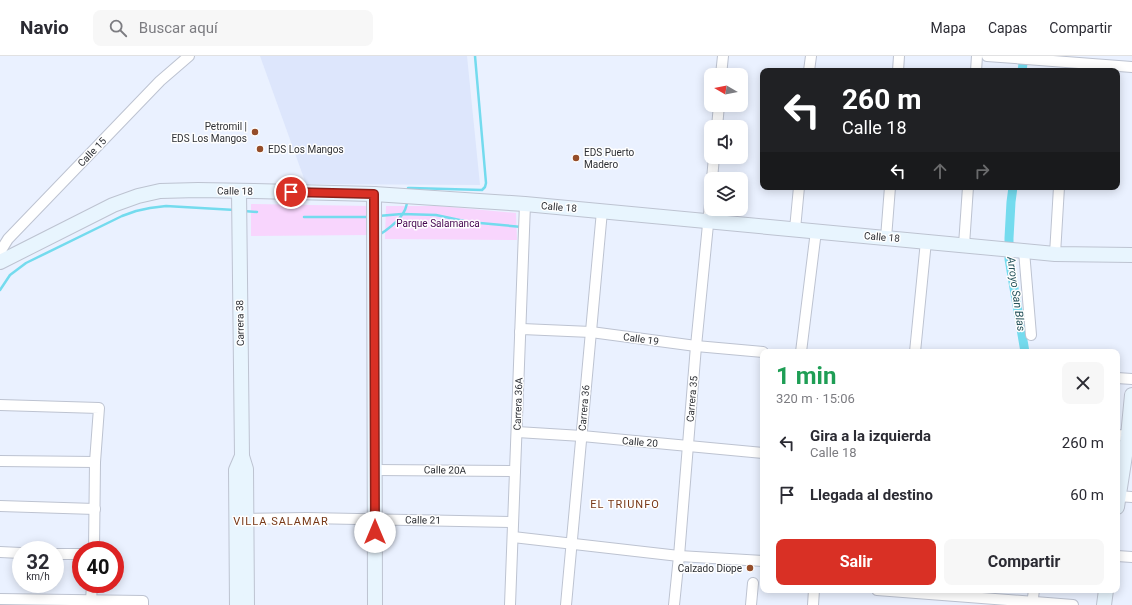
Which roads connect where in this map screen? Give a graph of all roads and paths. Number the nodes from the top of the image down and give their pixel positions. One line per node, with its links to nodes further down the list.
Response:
1 (189, 56): 30 (street, Calle 15)
2 (723, 56): 9 (street)
3 (811, 56): 10 (street)
4 (899, 56): 11 (street)
5 (977, 56): 12 (street)
6 (987, 56): 7 (street)
7 (1068, 63): 8 (street)
8 (1132, 67)
9 (722, 68)
10 (809, 68)
11 (898, 68)
12 (976, 68)
13 (798, 190): 23 (street)
14 (890, 190): 25 (street)
15 (968, 190): 27 (street)
16 (1059, 190): 31 (street)
17 (239, 191): 18 (main road, Calle 18); 32 (main road, Calle 18); 56 (main road, Carrera 38)
18 (374, 194): 19 (main road, Calle 18); 51 (main road)
19 (525, 204): 20 (main road, Calle 18); 33 (street, Carrera 36A)
20 (602, 211): 22 (main road, Calle 18); 34 (street, Carrera 36)
21 (709, 216): 22 (street, Carrera 35)
22 (709, 221): 23 (main road, Calle 18); 36 (street, Carrera 35)
23 (795, 229): 24 (main road, Calle 18)
24 (816, 231): 25 (main road, Calle 18); 37 (street)
25 (886, 238): 26 (main road, Calle 18)
26 (926, 242): 27 (main road, Calle 18); 38 (street)
27 (964, 245): 28 (main road, Calle 18)
28 (1021, 251): 31 (main road, Calle 18); 35 (street)
29 (1132, 251): 31 (main road, Calle 18)
30 (0, 252)
31 (1055, 254)
32 (0, 262)
33 (520, 332): 34 (street, Calle 19); 44 (street, Carrera 36A)
34 (591, 332): 36 (street, Calle 19); 45 (street, Carrera 36)
35 (1031, 335)
36 (696, 346): 39 (street, Calle 19); 47 (street, Carrera 35)
37 (801, 349)
38 (915, 349)
39 (760, 352)
40 (1120, 378): 41 (street)
41 (1132, 379)
42 (1132, 395): 46 (main road)
43 (0, 405): 50 (street)
44 (516, 432): 45 (street, Calle 20); 52 (street, Carrera 36A)
45 (582, 436): 47 (street, Calle 20); 61 (street, Carrera 36)
46 (1126, 436): 53 (main road)
47 (688, 446): 48 (street, Calle 20); 64 (street, Carrera 35)
48 (760, 452)
49 (0, 461): 50 (street)
50 (96, 462): 55 (street)
51 (375, 470): 52 (street, Calle 20A); 57 (main road)
52 (515, 471): 58 (street, Carrera 36A)
53 (1121, 499)
54 (0, 506): 55 (street)
55 (95, 509): 60 (street)
56 (242, 519): 57 (street, Calle 21); 78 (main road, Carrera 38); 79 (main road, Carrera 38)
57 (375, 519): 58 (street, Calle 21); 80 (main road)
58 (513, 522): 59 (street, Carrera 36A)
59 (513, 537): 61 (street); 81 (street, Carrera 36A)
60 (94, 541)
61 (572, 544): 64 (street); 82 (street, Carrera 36)
62 (0, 552): 63 (street)
63 (12, 553)
64 (679, 556): 67 (street); 83 (street, Carrera 35)
65 (1120, 556): 66 (street)
66 (1132, 557)
67 (760, 561)
68 (753, 583): 84 (street)
69 (91, 593): 75 (street)
70 (814, 593): 85 (street)
71 (913, 593): 77 (street)
72 (1034, 593): 77 (street)
73 (1106, 593): 87 (main road)
74 (0, 599): 75 (street)
75 (91, 601): 76 (street)
76 (143, 603)
77 (1032, 603): 86 (street)
78 (237, 605)
79 (247, 605)
80 (375, 605)
81 (510, 605)
82 (566, 605)
83 (674, 605)
84 (751, 605)
85 (813, 605)
86 (1073, 605)
87 (1104, 605)

